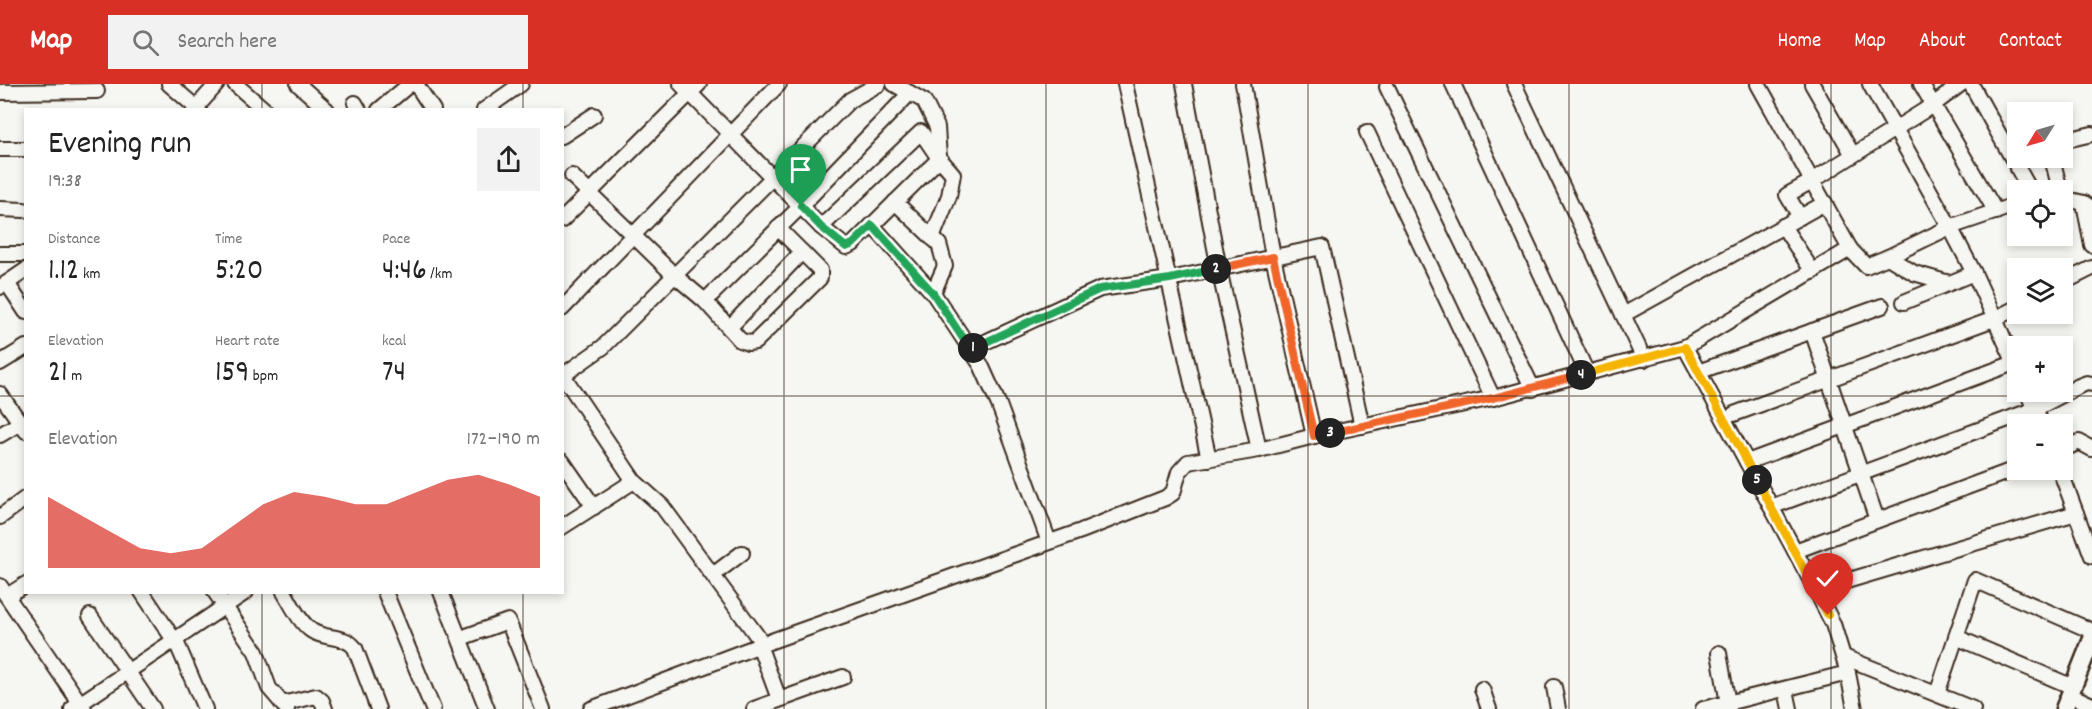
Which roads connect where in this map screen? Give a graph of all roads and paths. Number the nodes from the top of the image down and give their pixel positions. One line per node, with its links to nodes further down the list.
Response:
1 (169, 84): 28 (street)
2 (217, 84): 29 (street)
3 (235, 84): 30 (street)
4 (298, 84): 31 (street)
5 (410, 84): 32 (street)
6 (416, 84): 33 (street)
7 (521, 84): 34 (street)
8 (779, 84): 38 (street)
9 (879, 84): 47 (street)
10 (894, 84): 26 (street)
11 (1125, 84): 83 (street)
12 (1184, 84): 77 (street)
13 (1243, 84): 74 (street)
14 (1453, 84): 105 (street)
15 (1514, 84): 93 (street)
16 (1758, 84): 49 (street)
17 (1812, 84): 44 (street)
18 (1870, 84): 36 (street)
19 (1921, 84): 27 (street)
20 (1961, 84): 27 (street)
21 (1971, 84): 48 (street)
22 (690, 87): 38 (street); 50 (street)
23 (1387, 87): 110 (street)
24 (97, 91): 25 (street)
25 (0, 92)
26 (910, 93): 45 (street); 54 (street)
27 (1933, 105): 36 (street); 59 (street)
28 (195, 108)
29 (197, 108)
30 (263, 108)
31 (325, 108)
32 (381, 108)
33 (432, 108)
34 (486, 108)
35 (594, 115): 40 (street)
36 (1895, 128): 44 (street); 65 (street)
37 (1367, 132): 112 (street)
38 (730, 134): 47 (street); 67 (street)
39 (2092, 134): 41 (street)
40 (564, 135)
41 (2073, 138)
42 (0, 149): 43 (street)
43 (24, 149)
44 (1853, 155): 49 (street)
45 (939, 158): 52 (street); 64 (street); 68 (street)
46 (572, 176): 50 (street)
47 (772, 176): 54 (street); 81 (street)
48 (2024, 180)
49 (1812, 181): 53 (street); 60 (street)
50 (589, 192): 61 (street); 67 (street)
51 (2073, 201): 55 (street)
52 (895, 202): 62 (street); 68 (street)
53 (1825, 203): 60 (street); 70 (street)
54 (801, 206): 64 (street); 66 (street)
55 (2088, 206): 69 (street)
56 (2007, 208): 59 (street)
57 (0, 209): 58 (street)
58 (24, 210)
59 (1996, 212): 65 (street)
60 (1800, 217): 63 (street)
61 (564, 218)
62 (872, 225): 64 (street); 86 (street)
63 (1783, 226): 79 (street); 93 (street)
64 (821, 227)
65 (1950, 227): 75 (street); 80 (street)
66 (778, 228): 71 (street); 87 (street)
67 (633, 234): 81 (street); 90 (street)
68 (932, 238): 86 (street)
69 (2092, 245)
70 (1850, 249): 75 (street); 79 (street)
71 (802, 252): 95 (street); 95 (street)
72 (0, 254): 73 (street)
73 (24, 254)
74 (1273, 257): 77 (street); 117 (street); 121 (street)
75 (1888, 257): 84 (street)
76 (2092, 268): 82 (street)
77 (1219, 269): 83 (street); 124 (street)
78 (24, 271): 85 (street)
79 (1813, 272): 98 (street)
80 (1974, 273): 84 (street); 94 (street)
81 (674, 275): 87 (street); 106 (street)
82 (2073, 278)
83 (1170, 279): 100 (street); 125 (street)
84 (1949, 283): 88 (street)
85 (3, 285): 91 (street)
86 (933, 293): 100 (street)
87 (705, 301): 95 (street)
88 (1904, 302)
89 (1882, 306): 96 (street)
90 (564, 307)
91 (24, 310)
92 (2007, 313): 94 (street)
93 (1623, 315): 101 (street)
94 (1995, 319): 97 (street); 108 (street)
95 (729, 328)
96 (1812, 331): 104 (street); 108 (street)
97 (2007, 346)
98 (1685, 347): 101 (street); 104 (street)
99 (24, 348): 102 (street)
100 (970, 349): 139 (street)
101 (1644, 359): 105 (street)
102 (0, 363)
103 (2007, 370): 118 (street)
104 (1698, 372): 126 (street)
105 (1587, 373): 110 (street)
106 (564, 374)
107 (564, 376): 131 (street)
108 (1829, 380): 115 (street); 118 (street)
109 (2092, 384): 114 (street)
110 (1533, 389): 112 (street)
111 (0, 394): 119 (street)
112 (1493, 398): 117 (street)
113 (2032, 402): 114 (street)
114 (2035, 409): 116 (street); 129 (street)
115 (1734, 414)
116 (2037, 414)
117 (1362, 426): 121 (street)
118 (1844, 426): 126 (street); 129 (street)
119 (23, 427): 120 (street)
120 (0, 435)
121 (1314, 436): 124 (street)
122 (2073, 445): 123 (street)
123 (2092, 449)
124 (1259, 450): 125 (street)
125 (1209, 459): 139 (street)
126 (1747, 462): 134 (street)
127 (564, 464): 133 (street)
128 (2007, 472): 137 (street)
129 (1861, 473): 134 (street); 137 (street)
130 (2064, 480): 135 (street)
131 (634, 481): 133 (street); 143 (street)
132 (24, 500): 136 (street)
133 (594, 507): 138 (street)
134 (1771, 507): 140 (street)
135 (2076, 513): 142 (street); 145 (street)
136 (0, 518)
137 (1877, 520): 140 (street)
138 (564, 526)
139 (1049, 542): 160 (street)
140 (1795, 551): 145 (street)
141 (742, 553): 143 (street)
142 (2092, 556)
143 (713, 575): 160 (street)
144 (24, 585): 146 (street)
145 (1816, 590): 162 (street)
146 (3, 591): 175 (street)
147 (143, 594): 159 (street)
148 (216, 594): 153 (street)
149 (243, 594): 153 (street)
150 (285, 594): 179 (street)
151 (386, 594): 180 (street)
152 (442, 594): 157 (street)
153 (225, 606): 159 (street); 173 (street)
154 (90, 616): 164 (street)
155 (2092, 631): 156 (street)
156 (1956, 637): 170 (street); 172 (street)
157 (461, 639): 181 (street); 182 (street)
158 (2092, 639): 172 (main road)
159 (175, 640): 164 (street); 177 (street)
160 (761, 645): 171 (street); 183 (street)
161 (1719, 653): 174 (street)
162 (1844, 657): 165 (street); 170 (street)
163 (2092, 668): 172 (main road)
164 (128, 672): 175 (street); 176 (street)
165 (1848, 673): 169 (street); 189 (street)
166 (843, 677): 171 (street)
167 (1554, 687): 186 (street)
168 (1482, 689): 185 (street)
169 (1786, 690): 174 (street); 188 (street)
170 (1937, 694): 190 (street)
171 (779, 699): 184 (street)
172 (2080, 700): 191 (main road)
173 (285, 706): 178 (street)
174 (1728, 706): 187 (street)
175 (79, 707)
176 (153, 709)
177 (205, 709)
178 (324, 709)
179 (378, 709)
180 (433, 709)
181 (487, 709)
182 (543, 709)
183 (591, 709)
184 (754, 709)
185 (1489, 709)
186 (1558, 709)
187 (1703, 709)
188 (1790, 709)
189 (1855, 709)
190 (1973, 709)
191 (2064, 709)

